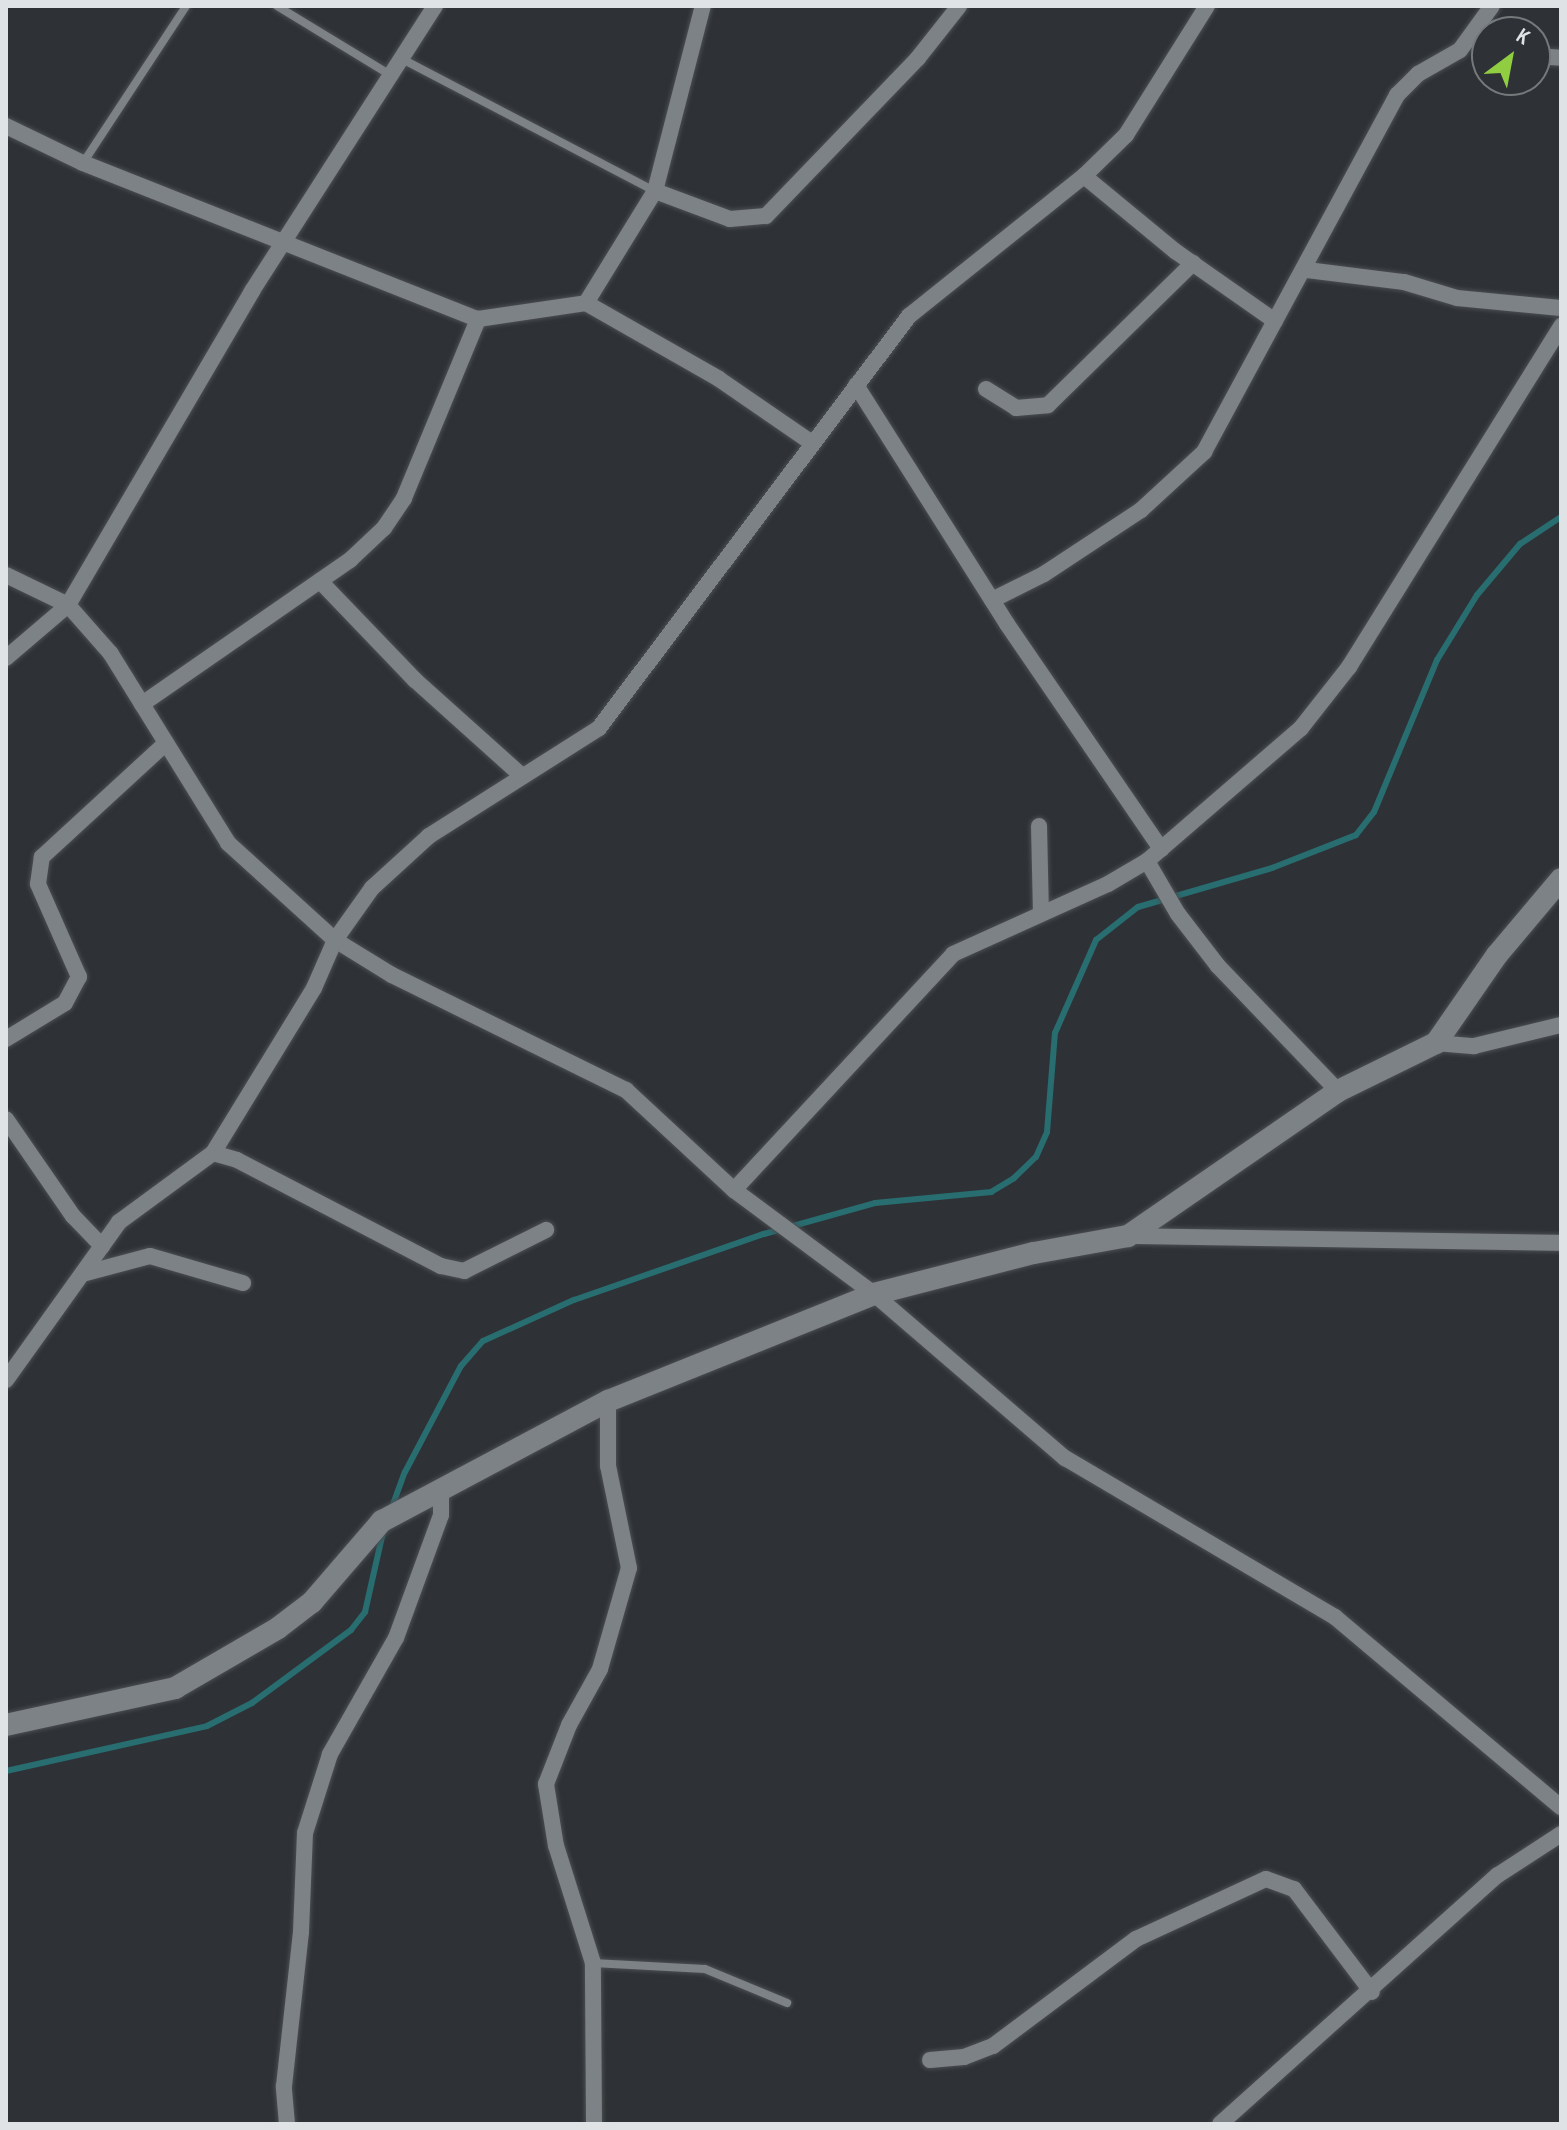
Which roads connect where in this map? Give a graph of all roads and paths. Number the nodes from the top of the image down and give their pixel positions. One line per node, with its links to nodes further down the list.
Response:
1 (186, 6): 11 (lane)
2 (277, 6): 9 (lane)
3 (435, 6): 8 (street)
4 (703, 6): 13 (street)
5 (959, 6): 13 (street)
6 (1207, 6): 12 (street)
7 (1471, 47): 16 (street)
8 (404, 60): 9 (street); 13 (lane)
9 (394, 77): 14 (street)
10 (6, 126): 11 (street)
11 (83, 163): 14 (street)
12 (1084, 176): 15 (street); 22 (street)
13 (655, 191): 17 (street)
14 (285, 241): 19 (street); 28 (street)
15 (1193, 263): 20 (street); 23 (street)
16 (1307, 270): 18 (street); 20 (street)
17 (586, 303): 19 (street); 24 (street)
18 (1561, 308)
19 (478, 319): 26 (street)
20 (1275, 321): 27 (street)
21 (1561, 326): 34 (street)
22 (856, 385): 24 (street); 27 (street)
23 (986, 389)
24 (812, 443): 32 (street)
25 (6, 575): 28 (street)
26 (320, 581): 30 (street); 32 (street)
27 (992, 600): 34 (street)
28 (68, 605): 29 (street); 30 (street)
29 (6, 658)
30 (142, 704): 31 (street)
31 (166, 743): 38 (street); 40 (street)
32 (522, 776): 38 (street)
33 (1039, 826): 37 (street)
34 (1161, 849): 35 (street)
35 (1147, 861): 37 (street); 42 (street)
36 (1561, 879): 41 (street)
37 (1041, 912): 45 (street)
38 (335, 940): 44 (street); 45 (street)
39 (1561, 1025): 41 (street)
40 (6, 1039)
41 (1436, 1043): 42 (street)
42 (1338, 1091): 47 (street)
43 (6, 1119): 49 (street)
44 (213, 1153): 46 (street); 49 (street)
45 (734, 1190): 52 (street)
46 (546, 1230)
47 (1128, 1236): 48 (street); 52 (street)
48 (1561, 1243)
49 (102, 1246): 50 (street)
50 (86, 1273): 51 (street); 53 (street)
51 (243, 1283)
52 (874, 1294): 54 (street); 57 (street)
53 (6, 1380)
54 (608, 1401): 55 (street); 59 (street)
55 (434, 1492): 56 (street); 63 (street)
56 (6, 1725)
57 (1561, 1807)
58 (1561, 1834): 60 (street)
59 (593, 1963): 61 (lane); 64 (street)
60 (1372, 1992): 62 (street); 65 (street)
61 (787, 2003)
62 (930, 2060)
63 (287, 2124)
64 (594, 2124)
65 (1220, 2124)

